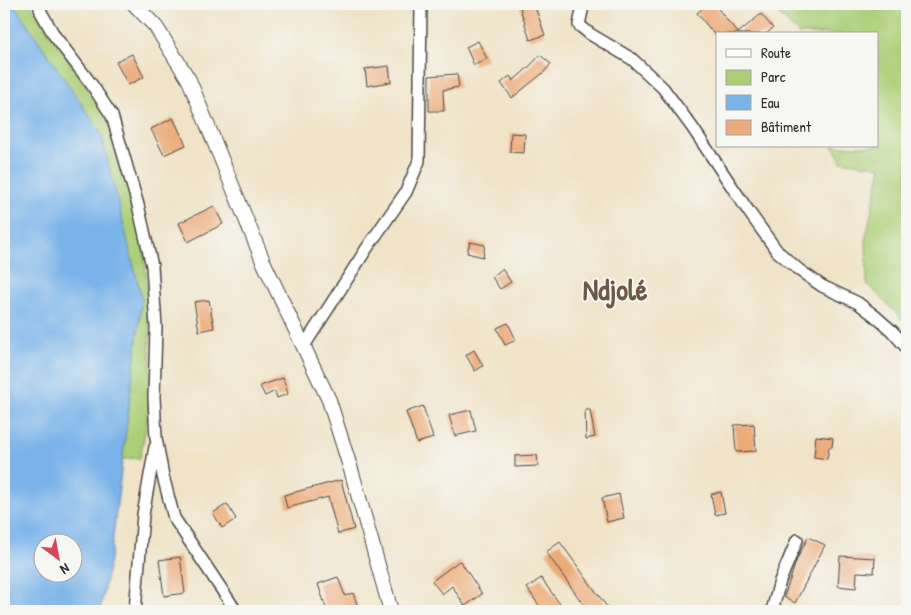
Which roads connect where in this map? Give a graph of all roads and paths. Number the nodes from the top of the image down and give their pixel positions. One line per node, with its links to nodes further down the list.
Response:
1 (39, 4): 7 (street)
2 (134, 4): 5 (street)
3 (421, 4): 5 (street)
4 (579, 4): 6 (street)
5 (304, 346): 11 (street)
6 (907, 348)
7 (156, 438): 9 (street); 10 (street)
8 (797, 540): 12 (street)
9 (135, 611)
10 (236, 611)
11 (391, 611)
12 (772, 611)

